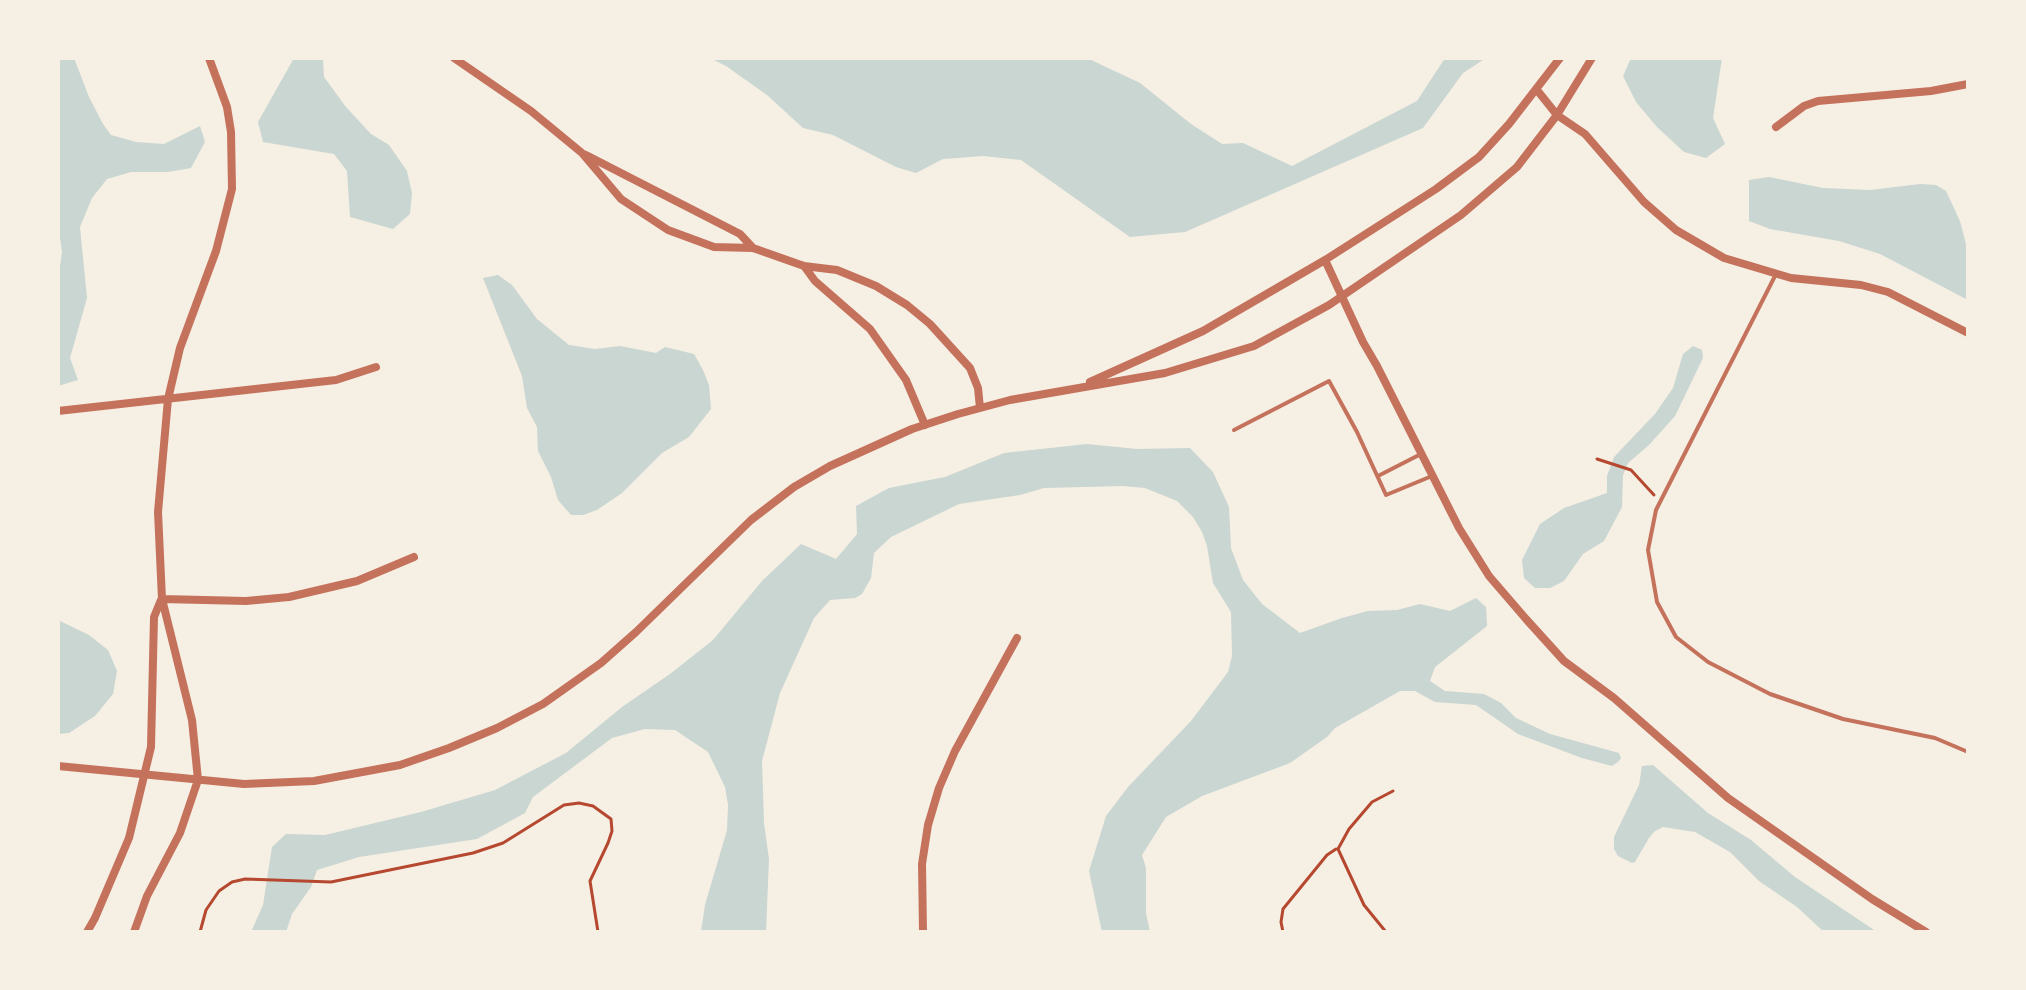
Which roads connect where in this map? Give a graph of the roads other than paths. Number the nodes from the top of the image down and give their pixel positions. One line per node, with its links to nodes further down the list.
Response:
1 (209, 58): 18 (street)
2 (454, 58): 9 (street)
3 (1560, 58): 6 (street)
4 (1592, 58): 7 (street)
5 (1968, 84): 8 (street)
6 (1537, 90): 7 (street); 11 (street)
7 (1557, 115): 13 (street); 14 (street)
8 (1776, 127)
9 (582, 153): 10 (street); 10 (street)
10 (753, 248): 12 (street)
11 (1325, 260): 14 (street); 17 (street)
12 (804, 266): 19 (street); 21 (street)
13 (1776, 274): 15 (street); 29 (lane)
14 (1341, 296): 17 (street); 23 (street)
15 (1968, 333)
16 (376, 367): 18 (street)
17 (1075, 388): 19 (street)
18 (168, 399): 20 (street); 27 (street)
19 (980, 408): 21 (street)
20 (58, 411)
21 (925, 425): 32 (street)
22 (1234, 430): 24 (lane)
23 (1422, 454): 24 (lane); 25 (street)
24 (1378, 476): 25 (lane)
25 (1432, 476): 36 (street)
26 (414, 557): 27 (street)
27 (162, 599): 31 (street); 32 (street)
28 (1017, 638): 35 (street)
29 (1968, 752)
30 (58, 766): 31 (street)
31 (143, 773): 32 (street); 33 (street)
32 (198, 780): 34 (street)
33 (87, 932)
34 (134, 932)
35 (923, 932)
36 (1926, 932)

